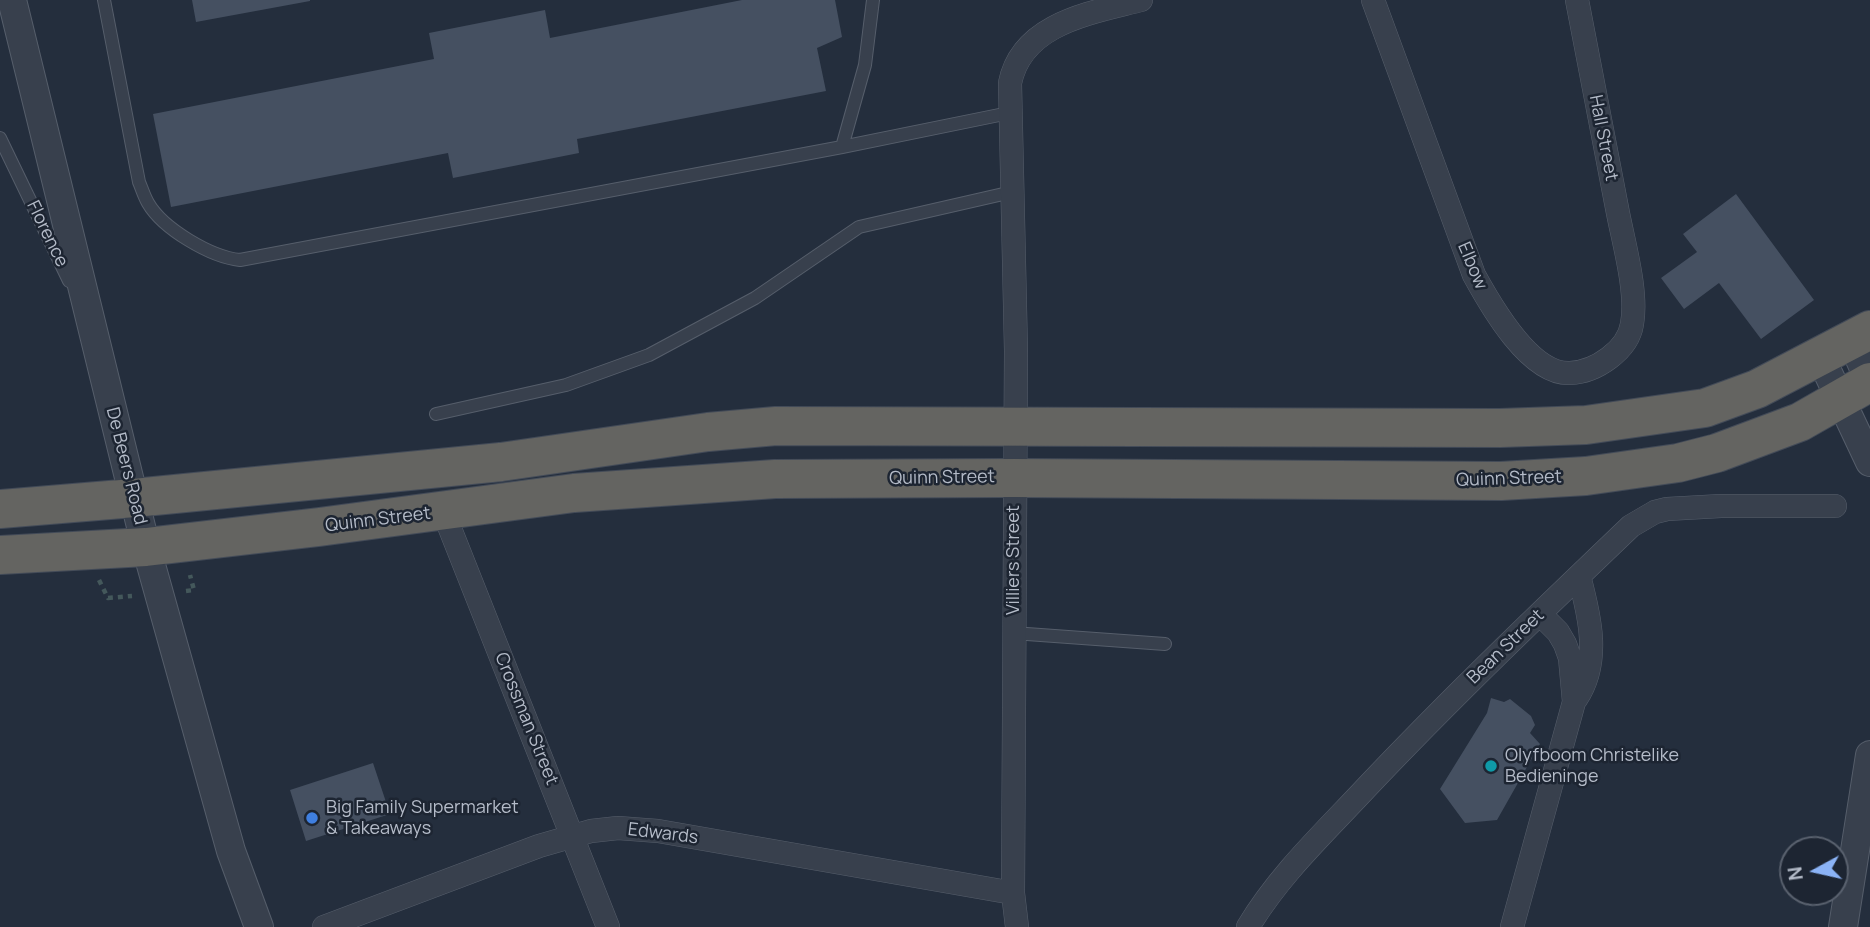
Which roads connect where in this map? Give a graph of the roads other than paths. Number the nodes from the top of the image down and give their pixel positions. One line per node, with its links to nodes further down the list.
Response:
1 (12, 0): 12 (street, De Beers Road)
2 (104, 0): 9 (lane)
3 (873, 0): 9 (lane)
4 (1141, 0): 7 (street, Villiers Street)
5 (1373, 0): 11 (street, Elbow)
6 (1577, 0): 11 (street, Hall Street)
7 (1009, 113): 9 (lane); 10 (street, Villiers Street)
8 (0, 138): 12 (lane, Florence)
9 (842, 147)
10 (1012, 192): 15 (lane); 16 (street, Villiers Street)
11 (1630, 276)
12 (94, 331): 19 (street, De Beers Road)
13 (1847, 341): 14 (street); 16 (highway)
14 (1860, 388): 17 (street); 18 (highway, Quinn Street)
15 (436, 414)
16 (1014, 426): 18 (street, Villiers Street); 19 (highway)
17 (1870, 461)
18 (1014, 478): 22 (highway, Quinn Street); 27 (street, Villiers Street)
19 (134, 498): 21 (highway); 23 (street, De Beers Road)
20 (1835, 506): 25 (street, Bean Street)
21 (0, 509)
22 (443, 511): 23 (highway, Quinn Street); 31 (street, Crossman Street)
23 (146, 547): 24 (highway, Quinn Street); 33 (street, De Beers Road)
24 (0, 555)
25 (1578, 576): 26 (street, Bean Street); 29 (street)
26 (1540, 614): 29 (street); 37 (street, Bean Street)
27 (1013, 633): 28 (lane); 32 (street, Villiers Street)
28 (1165, 644)
29 (1574, 702): 38 (street)
30 (1870, 755): 39 (street)
31 (573, 836): 32 (street, Edwards); 34 (street, Edwards); 35 (street, Crossman Street)
32 (1013, 893): 36 (street, Villiers Street)
33 (258, 927)
34 (324, 927)
35 (608, 927)
36 (1017, 927)
37 (1248, 927)
38 (1512, 927)
39 (1843, 927)

